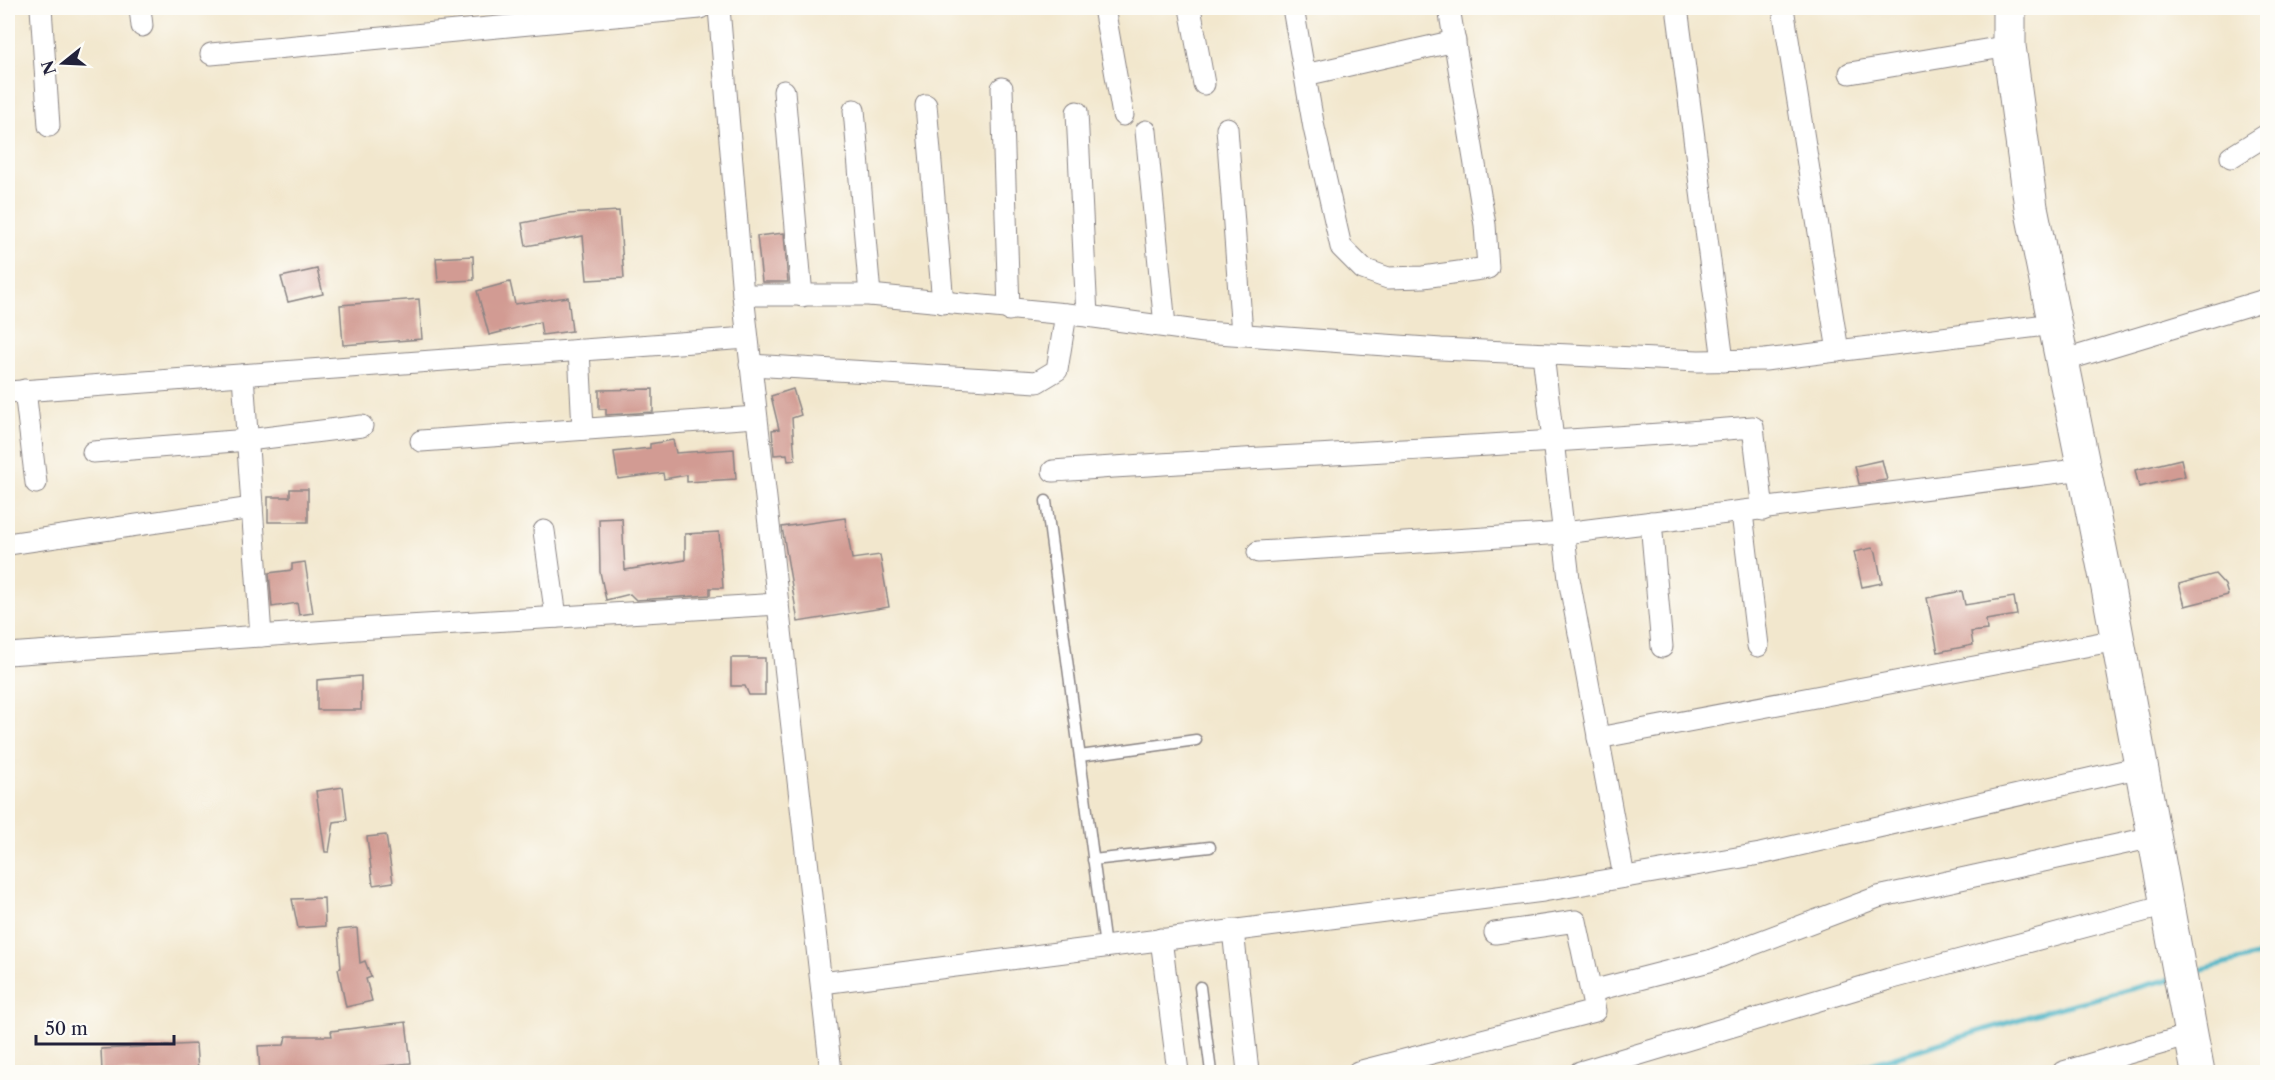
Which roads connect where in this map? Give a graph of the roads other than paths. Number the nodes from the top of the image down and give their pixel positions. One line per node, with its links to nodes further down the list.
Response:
1 (41, 8): 24 (street)
2 (700, 8): 14 (street)
3 (719, 8): 29 (street)
4 (1104, 8): 23 (street)
5 (1190, 8): 17 (street)
6 (1293, 8): 16 (street)
7 (1449, 8): 12 (street)
8 (1783, 8): 42 (street)
9 (1995, 8): 13 (highway)
10 (2009, 8): 13 (highway)
11 (1678, 15): 44 (street)
12 (1455, 41): 16 (street); 16 (street)
13 (2009, 46): 15 (street); 37 (highway)
14 (211, 54)
15 (1850, 73)
16 (1305, 75)
17 (1204, 84)
18 (1002, 88): 34 (street)
19 (784, 92): 30 (street)
20 (926, 105): 33 (street)
21 (854, 110): 31 (street)
22 (1077, 112): 36 (street)
23 (1123, 115)
24 (49, 126)
25 (1227, 128): 39 (street)
26 (1146, 131): 38 (street)
27 (2268, 134): 28 (street)
28 (2231, 157)
29 (743, 295): 30 (street); 40 (street)
30 (802, 296): 31 (street)
31 (870, 296): 33 (street)
32 (2268, 299): 45 (street)
33 (943, 303): 34 (street)
34 (1009, 310): 35 (street)
35 (1066, 314): 36 (street); 46 (street)
36 (1087, 316): 38 (street)
37 (2055, 324): 42 (street); 45 (highway)
38 (1165, 326): 39 (street)
39 (1242, 334): 43 (street)
40 (747, 338): 41 (street); 46 (street)
41 (579, 350): 47 (street); 51 (street)
42 (1838, 351): 44 (street)
43 (1543, 354): 44 (street); 54 (street)
44 (1723, 361)
45 (2062, 361): 56 (highway)
46 (750, 365): 49 (street)
47 (243, 375): 48 (street); 52 (street)
48 (16, 391): 58 (street)
49 (756, 417): 51 (street); 67 (street)
50 (362, 426): 52 (street)
51 (583, 429): 53 (street)
52 (248, 440): 55 (street); 60 (street)
53 (421, 441)
54 (1554, 443): 57 (street); 61 (street); 64 (street)
55 (93, 452)
56 (2084, 469): 61 (street); 70 (highway)
57 (1053, 471)
58 (36, 483)
59 (1046, 501): 76 (lane)
60 (252, 508): 65 (street); 69 (street)
61 (1752, 511): 62 (street); 71 (street)
62 (1651, 522): 64 (street); 72 (street)
63 (544, 531): 68 (street)
64 (1564, 533): 66 (street); 74 (street)
65 (8, 544)
66 (1258, 552)
67 (778, 604): 68 (street); 87 (street)
68 (556, 617): 69 (street)
69 (261, 636): 73 (street)
70 (2117, 640): 74 (street); 77 (highway)
71 (1758, 646)
72 (1662, 648)
73 (8, 654)
74 (1598, 738): 81 (street)
75 (1196, 740): 76 (lane)
76 (1080, 756): 80 (lane)
77 (2141, 768): 78 (highway); 81 (street)
78 (2154, 837): 82 (highway); 89 (street)
79 (1210, 847): 80 (lane)
80 (1093, 860): 86 (lane)
81 (1624, 877): 83 (street)
82 (2169, 921): 90 (highway); 96 (street)
83 (1233, 930): 85 (street); 94 (street)
84 (1496, 933): 89 (street)
85 (1161, 939): 86 (street); 92 (street)
86 (1105, 946): 87 (street)
87 (822, 983): 91 (street)
88 (1200, 987): 93 (lane)
89 (1592, 991): 95 (street)
90 (2191, 1035): 97 (street); 98 (highway)
91 (831, 1072)
92 (1178, 1072)
93 (1211, 1072)
94 (1248, 1072)
95 (1358, 1072)
96 (1580, 1072)
97 (2063, 1072)
98 (2198, 1072)

